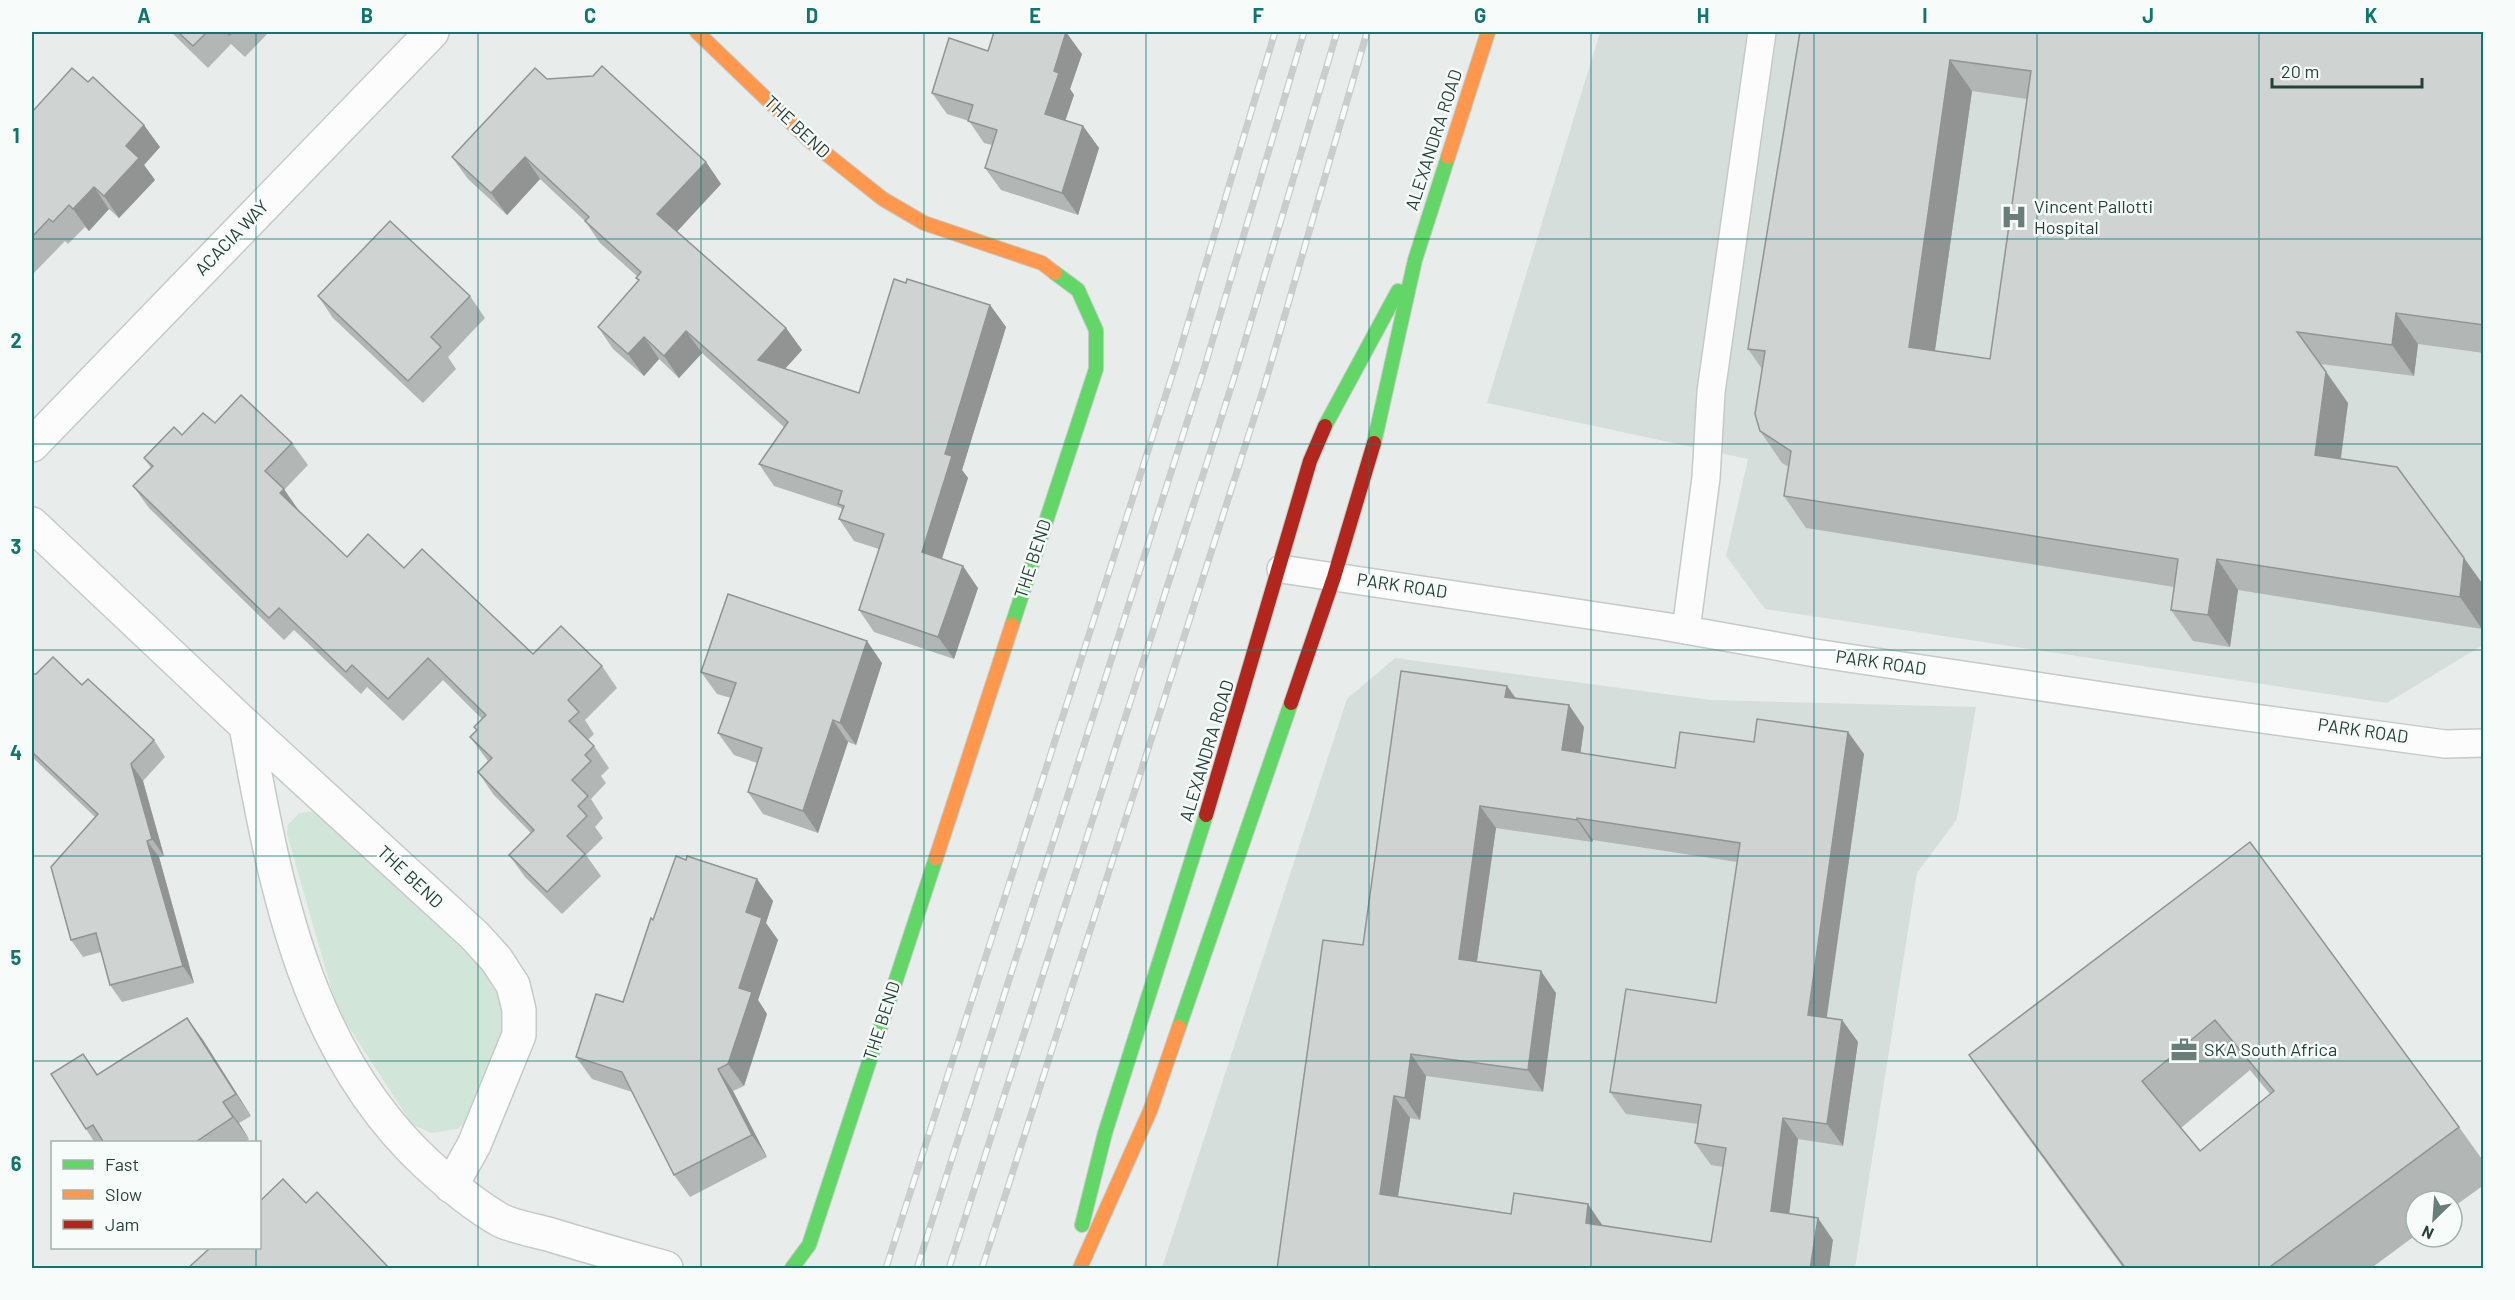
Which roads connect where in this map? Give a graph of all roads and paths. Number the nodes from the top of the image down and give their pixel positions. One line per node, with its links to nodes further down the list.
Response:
1 (432, 32): 6 (street, ACACIA WAY)
2 (697, 32): 15 (street, THE BEND)
3 (1488, 32): 5 (street, ALEXANDRA ROAD)
4 (1762, 32): 10 (lane)
5 (1415, 260): 8 (street, ALEXANDRA ROAD); 9 (street, ALEXANDRA ROAD)
6 (32, 445)
7 (32, 524): 11 (street, THE BEND)
8 (1281, 569): 9 (lane, PARK ROAD); 16 (street, ALEXANDRA ROAD)
9 (1334, 577): 10 (lane, PARK ROAD); 17 (street, ALEXANDRA ROAD)
10 (1686, 630): 12 (lane, PARK ROAD)
11 (246, 726): 13 (street); 13 (street, THE BEND)
12 (2484, 743)
13 (451, 1186): 14 (street)
14 (666, 1269)
15 (792, 1269)
16 (1071, 1269)
17 (1080, 1269)

